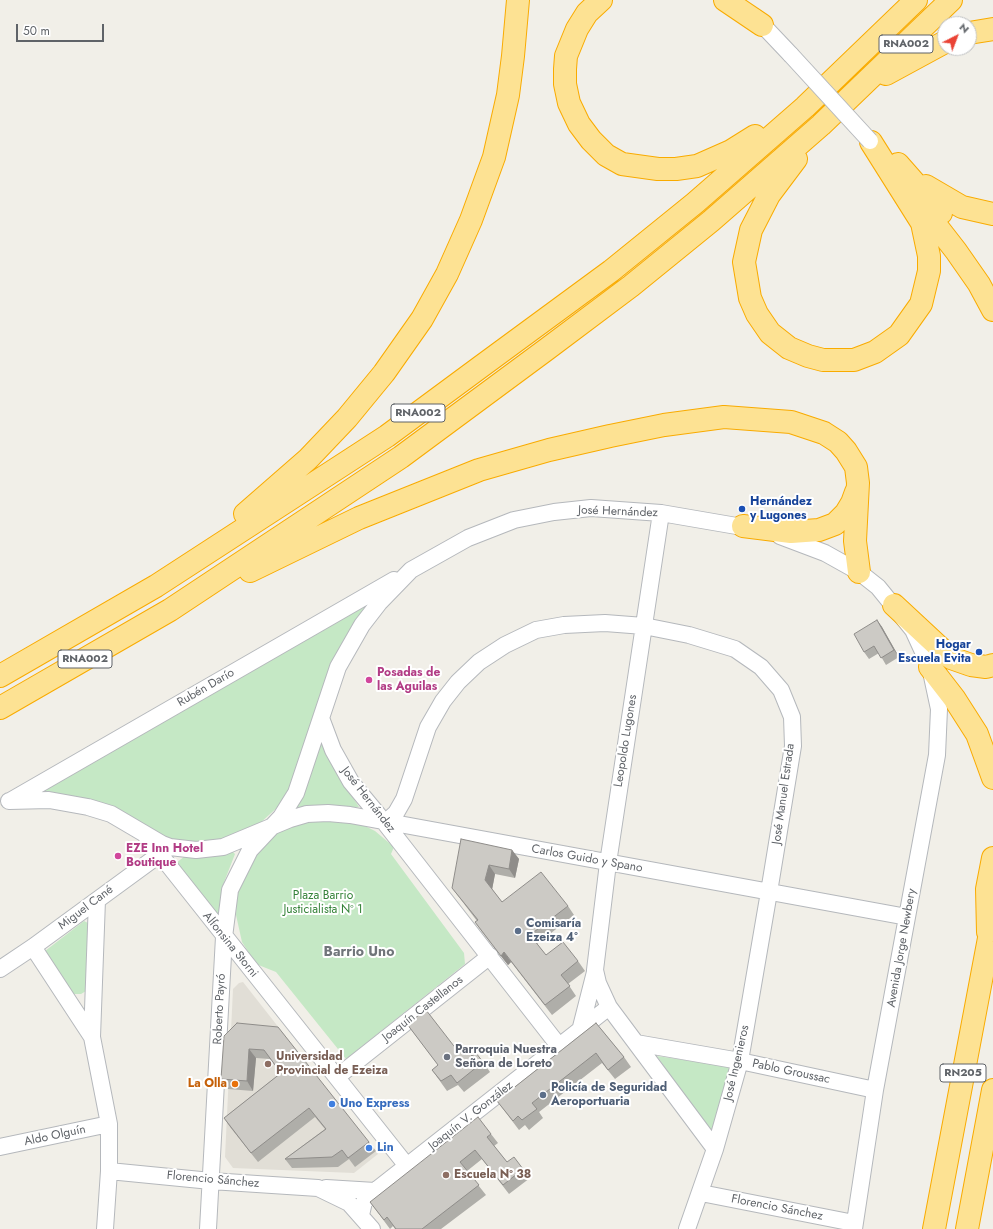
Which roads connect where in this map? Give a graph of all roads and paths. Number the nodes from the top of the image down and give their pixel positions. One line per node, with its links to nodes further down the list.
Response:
1 (518, 0): 27 (highway)
2 (601, 0): 15 (highway)
3 (725, 0): 9 (highway)
4 (740, 0): 9 (street)
5 (749, 0): 9 (highway)
6 (895, 0): 13 (highway)
7 (916, 0): 13 (highway, RNA002)
8 (951, 0): 14 (highway, RNA002)
9 (762, 25): 17 (street, bridge)
10 (993, 29): 11 (highway)
11 (977, 32)
12 (937, 46): 14 (highway)
13 (843, 71): 15 (highway, RNA002)
14 (860, 88): 16 (highway, RNA002)
15 (804, 107): 27 (highway, RNA002)
16 (822, 125): 18 (highway); 29 (highway, RNA002)
17 (870, 141): 18 (highway)
18 (891, 164): 19 (highway); 20 (highway); 21 (highway)
19 (993, 214)
20 (993, 286)
21 (993, 310)
22 (858, 483): 24 (highway); 26 (highway); 29 (highway)
23 (661, 513): 24 (street, José Hernández); 25 (street, José Hernández); 30 (street, Leopoldo Lugones)
24 (743, 526): 26 (street, José Hernández)
25 (411, 570): 35 (street, José Hernández); 37 (street, Rubén Darío)
26 (859, 572): 28 (street, José Hernández)
27 (156, 586): 33 (highway, RNA002)
28 (894, 605): 31 (highway); 32 (street, José Hernández)
29 (170, 610): 34 (highway, RNA002)
30 (644, 626): 38 (street, José Manuel Estrada); 42 (street, Leopoldo Lugones); 43 (street, José Manuel Estrada)
31 (993, 665)
32 (930, 667): 36 (highway); 45 (street, Avenida Jorge Newbery)
33 (0, 676)
34 (0, 708)
35 (321, 718): 38 (street, José Hernández); 39 (street, Roberto Payró)
36 (993, 778)
37 (5, 803): 40 (street)
38 (385, 822): 39 (street, Carlos Guido y Spano); 42 (street, Carlos Guido y Spano); 50 (street, José Hernández)
39 (270, 829): 40 (street, Carlos Guido y Spano); 47 (street, Roberto Payró)
40 (165, 851): 44 (street, Miguel Cané); 47 (street, Alfonsina Storni)
41 (993, 858): 48 (highway)
42 (608, 863): 43 (street, Carlos Guido y Spano); 52 (street, Leopoldo Lugones)
43 (769, 892): 45 (street, Carlos Guido y Spano); 58 (street, José Ingenieros)
44 (97, 900): 49 (street, Miguel Cané); 55 (street)
45 (907, 917): 60 (street, Avenida Jorge Newbery)
46 (993, 918): 48 (highway, RN205)
47 (224, 937): 59 (street, Alfonsina Storni); 67 (street, Roberto Payró)
48 (988, 942): 77 (highway, RN205)
49 (33, 947): 51 (street, Miguel Cané); 55 (street)
50 (490, 956): 57 (street, José Hernández); 59 (street, Joaquín Castellanos)
51 (0, 969)
52 (595, 970): 53 (street, Leopoldo Lugones); 54 (street, Leopoldo Lugones)
53 (609, 1007): 54 (street, Joaquín V. González); 56 (street, Leopoldo Lugones)
54 (581, 1027): 57 (street, Joaquín V. González)
55 (92, 1037): 62 (street)
56 (636, 1043): 58 (street, Pablo Groussac); 64 (street, Leopoldo Lugones)
57 (559, 1046): 65 (street, Joaquín V. González)
58 (740, 1061): 60 (street, Pablo Groussac); 64 (street, José Ingenieros)
59 (337, 1077): 65 (street, Alfonsina Storni)
60 (875, 1090): 72 (street, Avenida Jorge Newbery)
61 (993, 1090): 78 (highway, RN205)
62 (109, 1124): 63 (street, Aldo Olguín); 66 (street)
63 (0, 1147)
64 (715, 1149): 70 (street, José Ingenieros)
65 (407, 1166): 69 (street, Joaquín V. González)
66 (109, 1171): 67 (street, Florencio Sánchez); 73 (street)
67 (211, 1181): 68 (street, Florencio Sánchez); 74 (street, Roberto Payró)
68 (318, 1188): 69 (street, Florencio Sánchez); 71 (street, Florencio Sánchez)
69 (375, 1191): 71 (street, Joaquín V. González)
70 (701, 1193): 72 (street, Florencio Sánchez); 76 (street, José Ingenieros)
71 (360, 1216): 75 (street, Florencio Sánchez)
72 (854, 1226)
73 (105, 1229)
74 (208, 1229)
75 (372, 1229)
76 (687, 1229)
77 (934, 1229)
78 (967, 1229)

